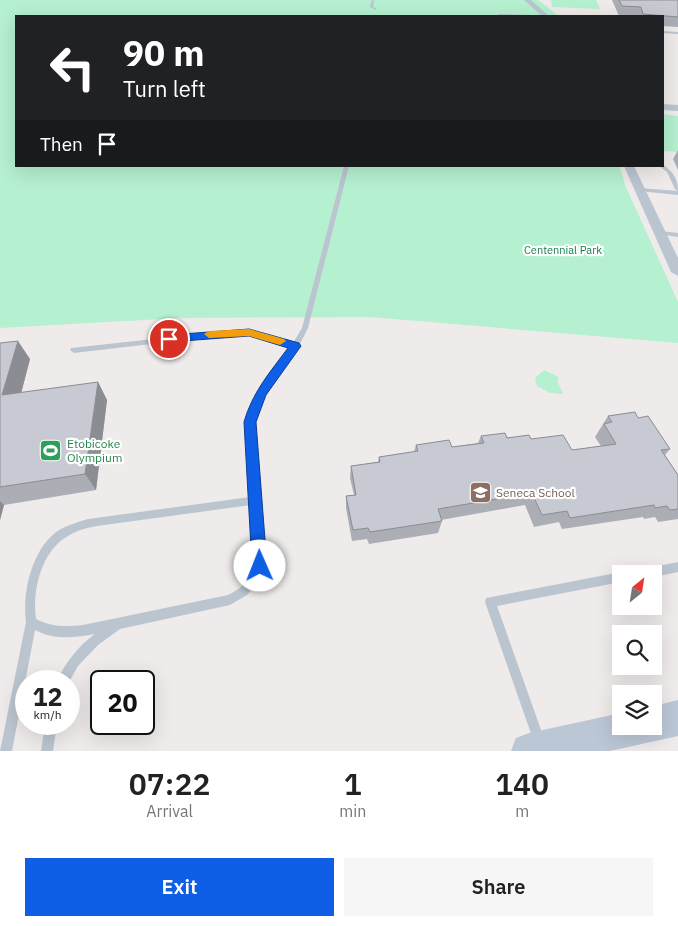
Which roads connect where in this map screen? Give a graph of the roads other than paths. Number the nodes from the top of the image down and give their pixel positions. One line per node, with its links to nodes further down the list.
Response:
1 (372, 0): 3 (lane)
2 (527, 0): 4 (street)
3 (374, 9)
4 (545, 15)
5 (664, 32): 6 (lane)
6 (678, 33)
7 (664, 107): 8 (street)
8 (678, 108)
9 (347, 167): 18 (lane)
10 (630, 167): 13 (street)
11 (663, 167): 12 (lane)
12 (678, 189)
13 (640, 190): 14 (lane); 15 (street)
14 (678, 193)
15 (660, 233): 16 (lane); 17 (street)
16 (678, 235)
17 (678, 272)
18 (295, 346): 19 (lane); 20 (lane)
19 (74, 350)
20 (254, 500): 24 (lane); 25 (lane)
21 (678, 567): 22 (lane)
22 (662, 570)
23 (612, 580): 31 (lane)
24 (31, 622): 25 (lane); 32 (lane)
25 (118, 624): 26 (lane)
26 (70, 670)
27 (678, 718): 28 (street)
28 (662, 722)
29 (612, 732): 31 (street)
30 (50, 735): 33 (lane)
31 (535, 749)
32 (6, 751)
33 (48, 751)

